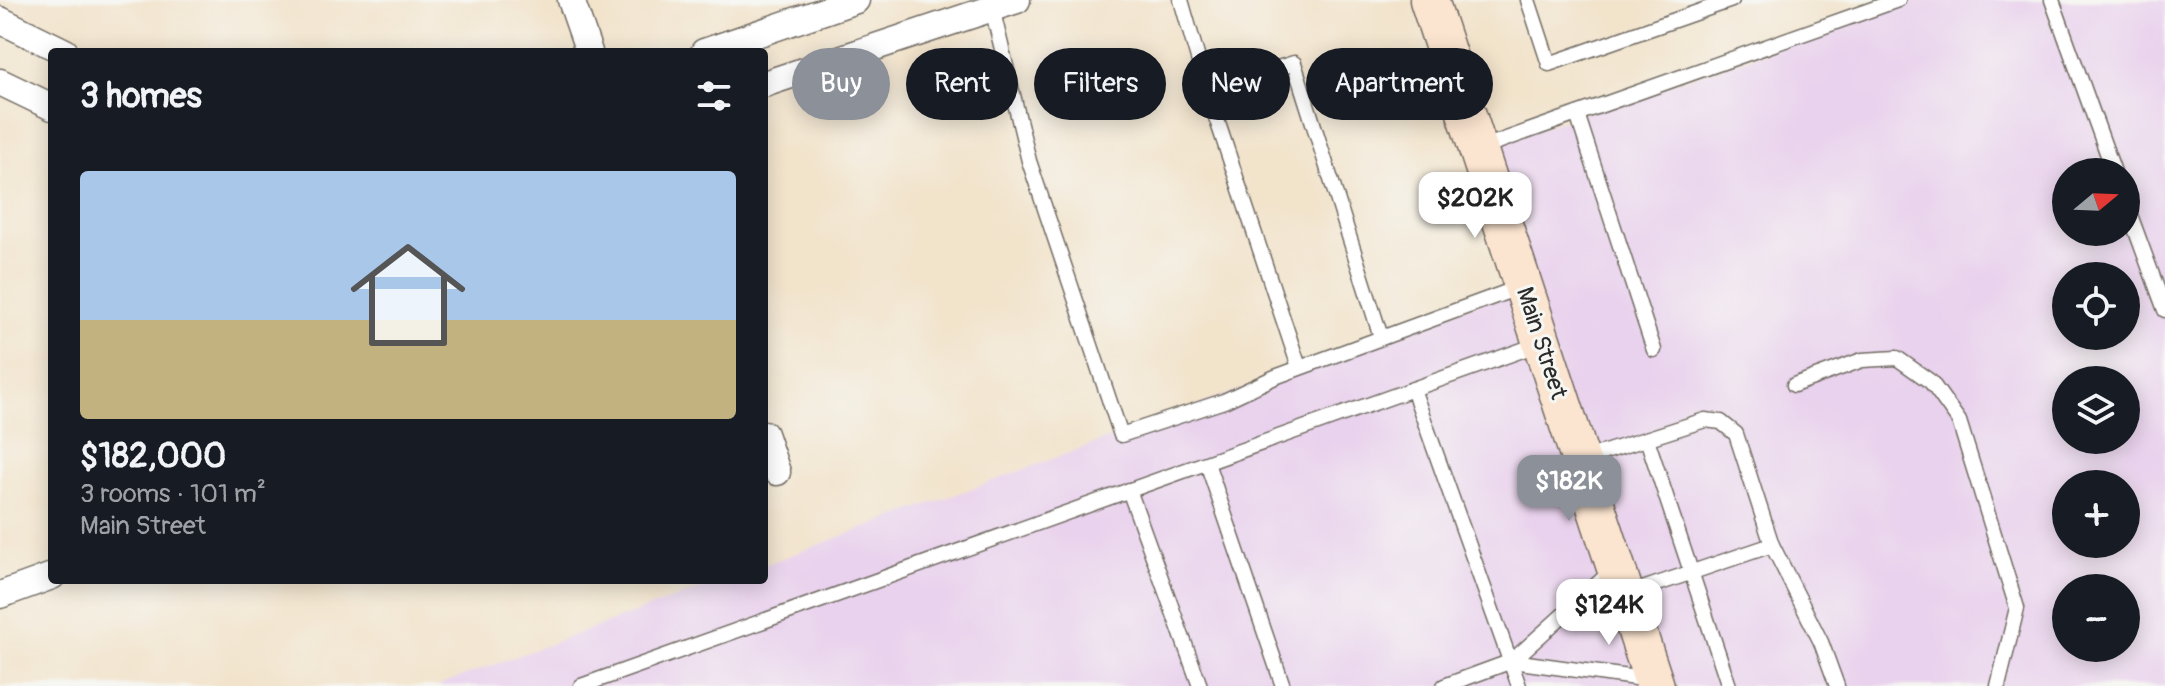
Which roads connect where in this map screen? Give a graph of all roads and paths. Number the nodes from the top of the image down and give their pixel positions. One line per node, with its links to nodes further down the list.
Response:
1 (571, 0): 12 (street)
2 (856, 0): 13 (street)
3 (1181, 0): 14 (lane)
4 (1429, 0): 21 (street, Main Street)
5 (1528, 0): 6 (lane)
6 (1732, 0)
7 (1898, 0): 19 (lane)
8 (2052, 0): 22 (lane)
9 (1005, 4): 17 (street); 29 (lane)
10 (0, 20): 11 (street)
11 (57, 48)
12 (588, 48)
13 (716, 48)
14 (1195, 48)
15 (1290, 64): 26 (lane)
16 (0, 82): 18 (street)
17 (768, 83)
18 (48, 105)
19 (1577, 114): 21 (lane); 28 (lane)
20 (1217, 120): 29 (lane)
21 (1478, 149): 24 (street, Main Street)
22 (2109, 158)
23 (2140, 242): 25 (lane)
24 (1523, 286): 26 (lane); 27 (street, Main Street)
25 (2165, 310)
26 (1381, 337): 29 (lane)
27 (1542, 343): 31 (lane); 34 (street, Main Street)
28 (1654, 350)
29 (1299, 367)
30 (1794, 385): 52 (lane)
31 (1413, 389): 35 (lane); 43 (lane)
32 (1647, 439): 34 (lane); 38 (lane); 39 (lane)
33 (768, 446): 36 (street)
34 (1581, 460): 41 (street, Main Street)
35 (1207, 463): 37 (lane); 47 (lane)
36 (777, 472)
37 (1129, 490): 45 (lane); 46 (lane)
38 (1772, 545): 39 (lane); 51 (lane)
39 (1692, 572): 41 (lane); 50 (lane)
40 (48, 577): 42 (street)
41 (1620, 581): 43 (lane); 44 (street, Main Street)
42 (0, 595)
43 (1512, 661): 44 (lane); 48 (lane); 49 (lane)
44 (1654, 683)
45 (581, 686)
46 (1200, 686)
47 (1283, 686)
48 (1444, 686)
49 (1519, 686)
50 (1729, 686)
51 (1837, 686)
52 (1998, 686)

